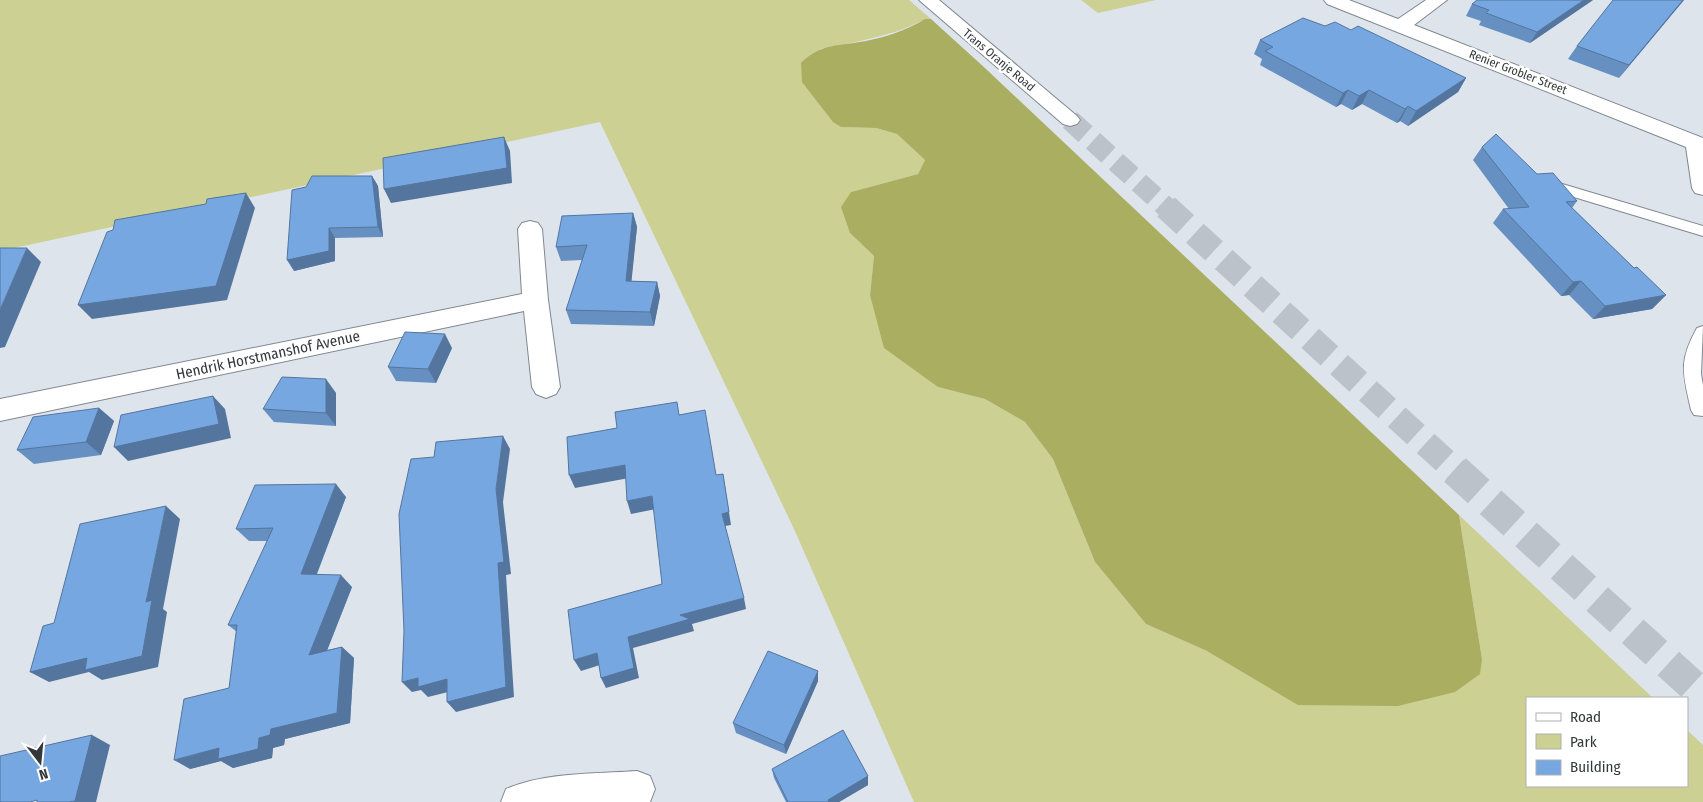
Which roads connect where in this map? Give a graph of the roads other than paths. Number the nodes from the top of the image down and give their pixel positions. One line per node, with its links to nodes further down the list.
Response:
1 (928, 0): 5 (street, Trans Oranje Road)
2 (1333, 0): 4 (street, Renier Grobler Street)
3 (1438, 0): 4 (street)
4 (1400, 26): 6 (street, Renier Grobler Street)
5 (1070, 120)
6 (1699, 144): 8 (street)
7 (1559, 188): 10 (lane)
8 (1703, 188)
9 (530, 229): 11 (street)
10 (1703, 231)
11 (535, 300): 13 (street); 14 (street, Hendrik Horstmanshof Avenue)
12 (1703, 332): 15 (lane)
13 (546, 387)
14 (0, 410)
15 (1700, 410)
16 (637, 789): 17 (street)
17 (518, 802)

